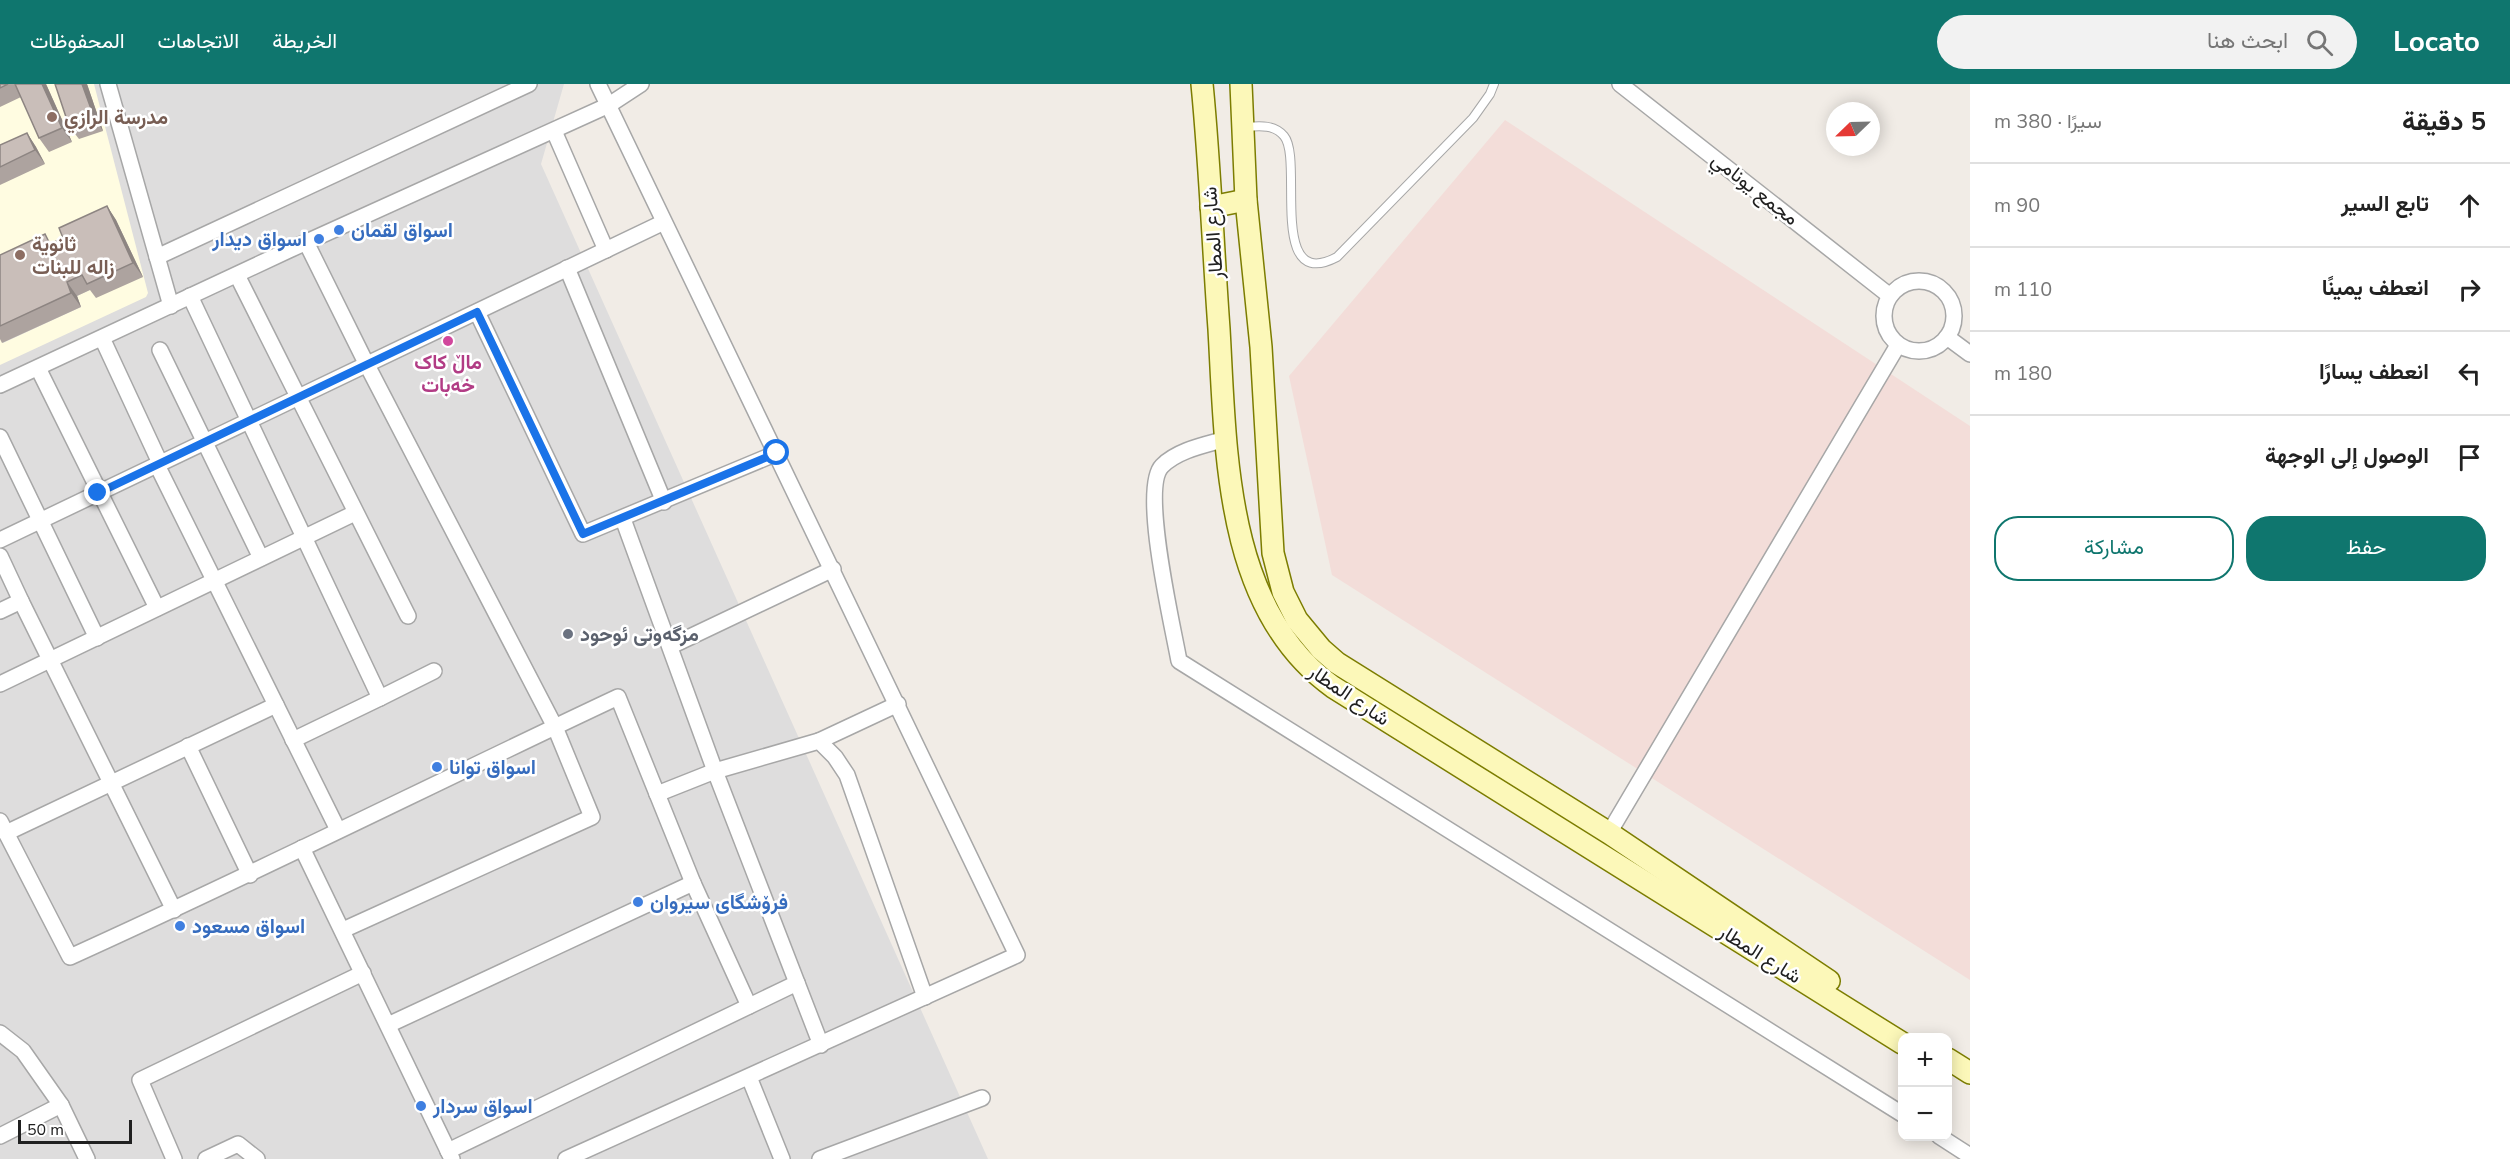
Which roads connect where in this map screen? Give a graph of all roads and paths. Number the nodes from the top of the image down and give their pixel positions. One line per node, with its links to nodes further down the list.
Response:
1 (125, 84): 9 (street)
2 (529, 84): 18 (street)
3 (598, 84): 10 (street)
4 (641, 84): 10 (street)
5 (1202, 84): 14 (main road, شارع المطار)
6 (1242, 84): 11 (main road, شارع المطار)
7 (1494, 84): 11 (lane)
8 (1620, 84): 22 (street, مجمع يونامي)
9 (109, 88): 18 (street)
10 (609, 105): 12 (street); 15 (street)
11 (1245, 127): 13 (main road, شارع المطار)
12 (554, 131): 16 (street); 17 (street)
13 (1246, 201): 14 (main road); 72 (main road, شارع المطار)
14 (1211, 207): 36 (main road, شارع المطار)
15 (662, 223): 17 (street); 38 (street)
16 (306, 242): 20 (street); 30 (street)
17 (606, 250): 19 (street)
18 (157, 257): 23 (street)
19 (567, 268): 24 (street); 41 (street)
20 (237, 275): 21 (street); 33 (street)
21 (190, 296): 23 (street); 34 (street)
22 (1890, 296): 25 (street); 27 (street)
23 (171, 306): 26 (street)
24 (477, 312): 30 (street); 43 (street)
25 (1947, 337): 27 (street); 29 (street)
26 (102, 338): 31 (street); 39 (street)
27 (1898, 345): 72 (street)
28 (160, 350): 37 (street)
29 (1970, 354)
30 (367, 364): 33 (street); 63 (street)
31 (38, 368): 32 (street); 40 (street)
32 (0, 385)
33 (297, 398): 34 (street); 42 (street)
34 (250, 420): 37 (street); 45 (street)
35 (0, 437): 44 (street)
36 (1226, 439): 85 (main road, شارع المطار); 94 (street)
37 (203, 443): 39 (street); 48 (street)
38 (777, 453): 41 (street); 49 (street)
39 (159, 464): 40 (street); 50 (street)
40 (98, 493): 44 (street); 52 (street)
41 (664, 502): 43 (street)
42 (355, 513): 45 (street); 54 (street)
43 (623, 519): 56 (street)
44 (40, 521): 46 (street); 55 (street)
45 (304, 537): 48 (street); 60 (street)
46 (0, 540)
47 (0, 556): 51 (street)
48 (261, 558): 50 (street)
49 (833, 569): 56 (street); 61 (street)
50 (214, 581): 52 (street); 62 (street)
51 (21, 601): 53 (street); 57 (street)
52 (157, 608): 55 (street)
53 (0, 611)
54 (408, 616)
55 (98, 638): 57 (street)
56 (671, 646): 67 (street)
57 (50, 661): 59 (street); 68 (street)
58 (434, 671): 60 (street)
59 (0, 684)
60 (380, 698): 64 (street)
61 (898, 704): 65 (street); 80 (street)
62 (276, 705): 64 (street); 66 (street)
63 (555, 727): 69 (street); 71 (street); 77 (street)
64 (293, 740): 71 (street)
65 (819, 741): 67 (street); 80 (street)
66 (188, 746): 68 (street); 74 (street)
67 (715, 771): 69 (street); 79 (street)
68 (110, 782): 70 (street); 76 (street)
69 (657, 794): 75 (street)
70 (3, 827): 76 (street)
71 (338, 830): 73 (street)
72 (1609, 833): 84 (main road, شارع المطار)
73 (302, 848): 74 (street); 77 (street)
74 (250, 875): 76 (street)
75 (693, 883): 81 (street); 82 (street)
76 (174, 910)
77 (343, 930): 78 (street)
78 (363, 973): 82 (street); 100 (street)
79 (797, 983): 81 (street); 86 (street)
80 (925, 997): 86 (street)
81 (749, 1006): 97 (street)
82 (388, 1024): 97 (street)
83 (0, 1033): 93 (street)
84 (1907, 1033)
85 (1898, 1040)
86 (821, 1046): 90 (street)
87 (1952, 1062): 88 (main road)
88 (1970, 1073)
89 (1952, 1074): 91 (main road)
90 (749, 1077): 103 (street); 104 (street)
91 (1970, 1085)
92 (982, 1098): 105 (street)
93 (61, 1105): 95 (street); 99 (street)
94 (1898, 1111)
95 (0, 1136)
96 (1946, 1141): 98 (street)
97 (450, 1155)
98 (1970, 1156)
99 (87, 1159)
100 (174, 1159)
101 (206, 1159): 102 (street)
102 (257, 1159)
103 (566, 1159)
104 (782, 1159)
105 (820, 1159)

